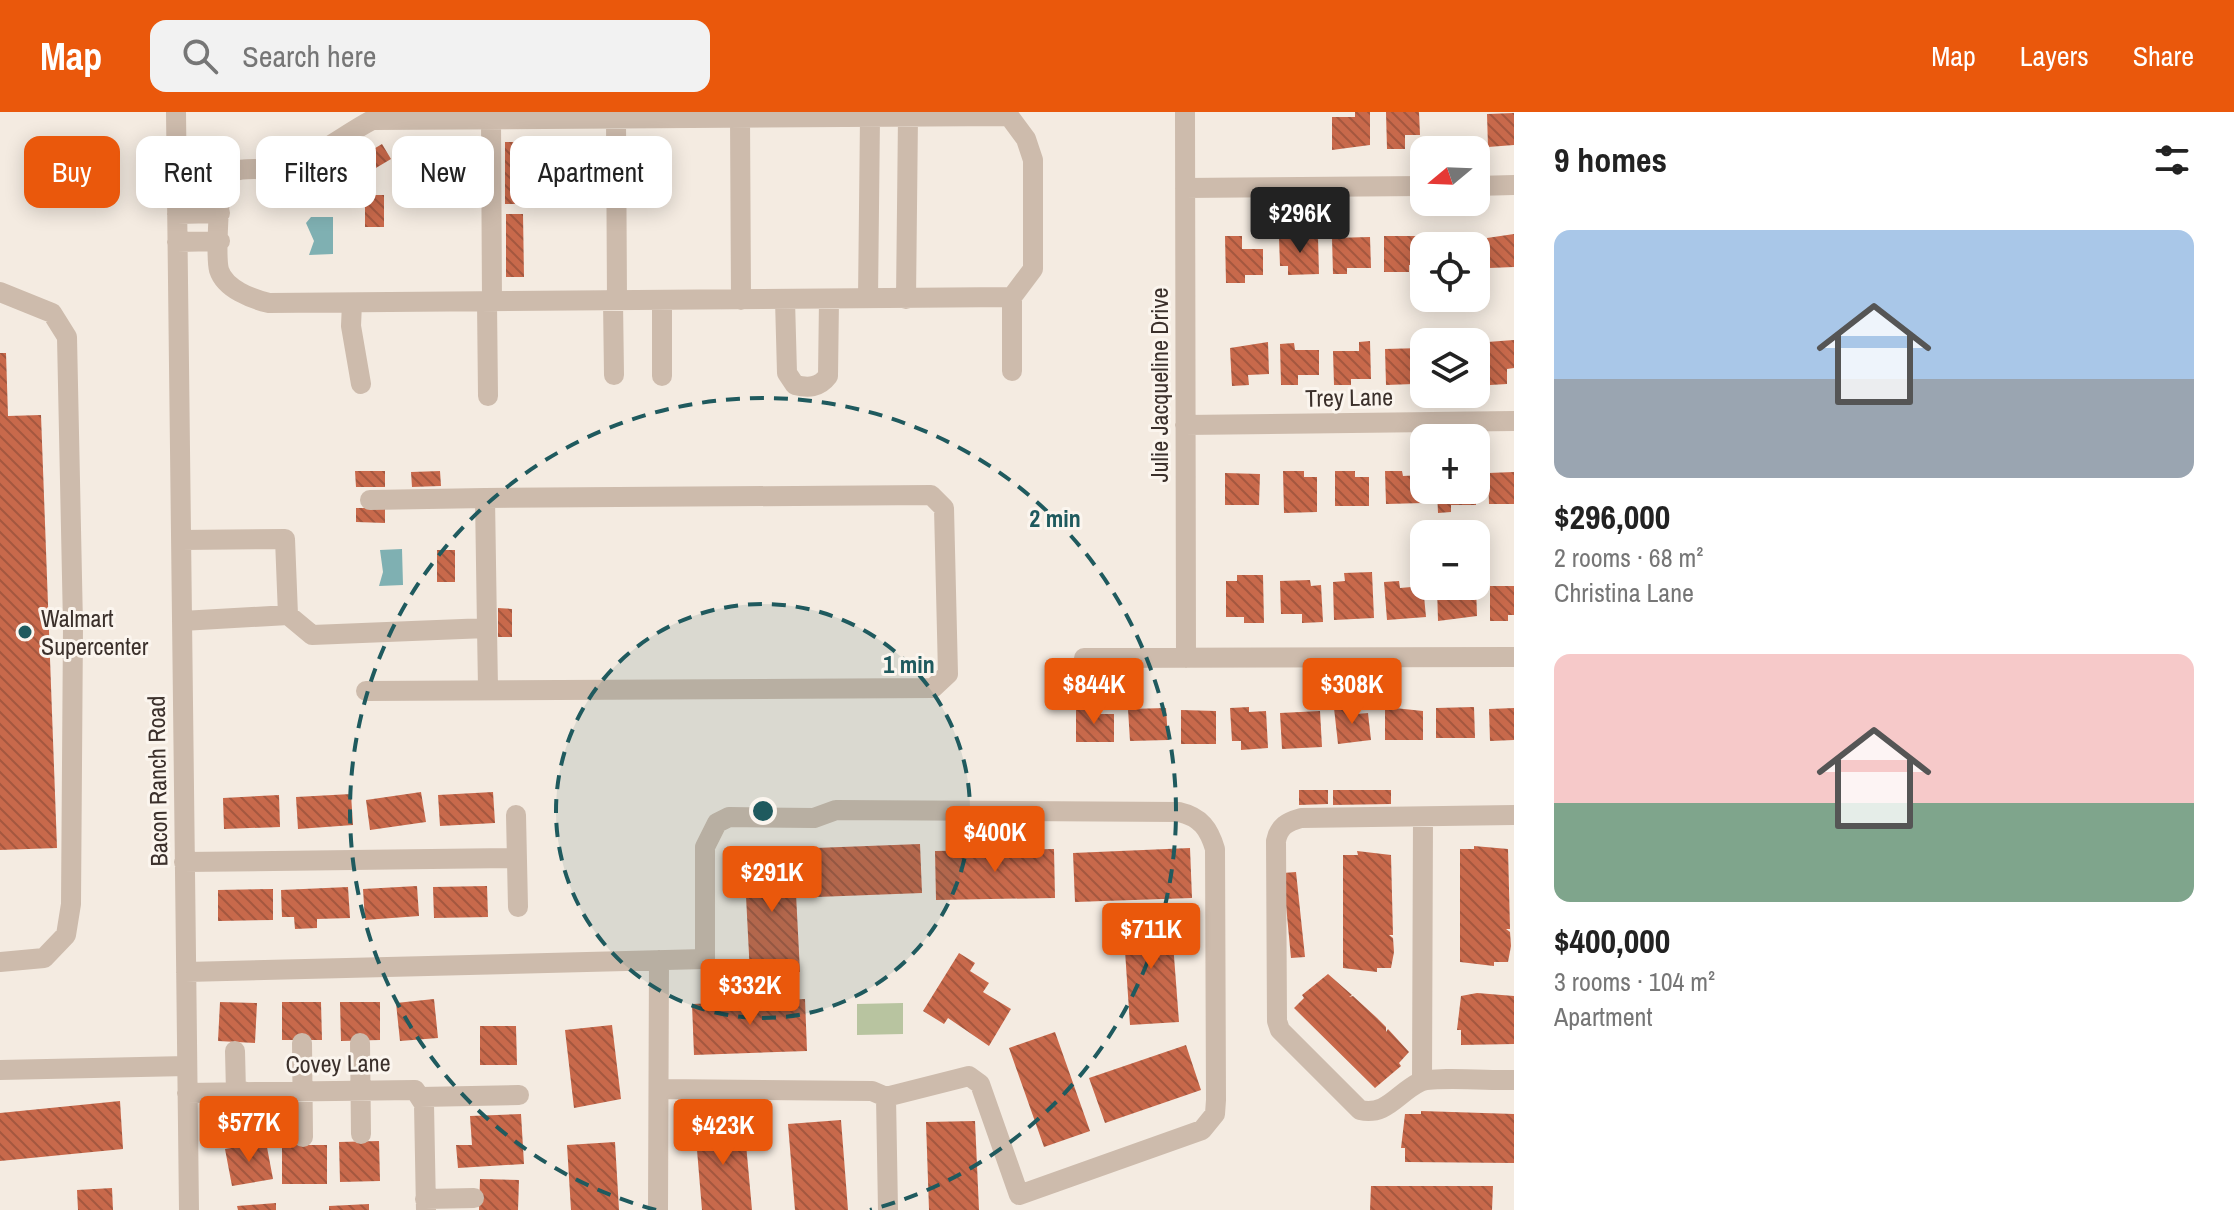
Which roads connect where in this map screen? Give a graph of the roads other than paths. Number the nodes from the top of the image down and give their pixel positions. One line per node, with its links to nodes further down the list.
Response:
1 (176, 112): 20 (street, Bacon Ranch Road)
2 (1185, 112): 17 (street, Julie Jacqueline Drive)
3 (785, 114): 4 (street); 10 (street)
4 (827, 114): 11 (street)
5 (1009, 114): 8 (street); 24 (street)
6 (663, 115): 7 (street); 10 (street)
7 (614, 116): 9 (street); 13 (street)
8 (908, 116): 11 (street); 26 (street)
9 (489, 117): 12 (street); 32 (street)
10 (740, 117): 27 (street)
11 (870, 117): 25 (street)
12 (355, 120): 19 (street)
13 (615, 136)
14 (1514, 185): 16 (street)
15 (1410, 186): 17 (street)
16 (1490, 186)
17 (1185, 188): 40 (street, Julie Jacqueline Drive)
18 (616, 208): 30 (street)
19 (220, 213): 20 (street); 21 (street)
20 (177, 214): 22 (street, Bacon Ranch Road)
21 (220, 241): 22 (street); 33 (street)
22 (177, 242): 43 (street, Bacon Ranch Road)
23 (0, 292): 59 (street)
24 (1012, 297): 26 (street); 34 (street)
25 (868, 299): 26 (street); 29 (street)
26 (906, 299)
27 (741, 300): 28 (street); 31 (street)
28 (785, 300): 29 (street); 29 (street)
29 (829, 300)
30 (615, 301): 31 (street); 32 (street); 35 (street)
31 (662, 301): 36 (street)
32 (490, 302): 33 (street); 38 (street)
33 (352, 303): 37 (street)
34 (1012, 371)
35 (614, 375)
36 (662, 376)
37 (361, 384)
38 (488, 396)
39 (1514, 421): 40 (street, Trey Lane)
40 (1185, 425): 49 (street, Julie Jacqueline Drive)
41 (485, 498): 42 (street); 46 (street); 50 (street)
42 (370, 500)
43 (181, 540): 44 (street); 45 (street, Bacon Ranch Road)
44 (288, 615): 45 (street); 46 (street)
45 (182, 621): 56 (street, Bacon Ranch Road)
46 (487, 628): 50 (street)
47 (1514, 657): 49 (street)
48 (1084, 658): 49 (street)
49 (1186, 658)
50 (488, 688): 51 (street)
51 (366, 691)
52 (516, 815): 55 (street)
53 (1514, 815): 54 (street)
54 (1423, 817): 67 (street); 67 (street)
55 (517, 858): 56 (street); 57 (street)
56 (184, 862): 60 (street, Bacon Ranch Road)
57 (518, 907)
58 (659, 960): 60 (street); 69 (street); 75 (street)
59 (0, 962)
60 (186, 972): 64 (street, Bacon Ranch Road)
61 (302, 1043): 70 (street)
62 (360, 1043): 68 (street)
63 (235, 1051): 71 (street)
64 (187, 1066): 65 (street); 72 (street, Bacon Ranch Road)
65 (0, 1070)
66 (1514, 1080): 67 (street)
67 (1422, 1081)
68 (360, 1089): 70 (street, Covey Lane); 74 (street, Covey Lane); 77 (street)
69 (659, 1089): 75 (street); 82 (street)
70 (302, 1090): 71 (street, Covey Lane); 78 (street)
71 (239, 1092): 72 (street, Covey Lane); 76 (street)
72 (187, 1093): 81 (street, Bacon Ranch Road)
73 (519, 1095): 74 (street)
74 (420, 1097): 80 (street, Covey Lane)
75 (886, 1097): 83 (street)
76 (243, 1134)
77 (361, 1134)
78 (303, 1137)
79 (474, 1198): 80 (street)
80 (426, 1204)
81 (189, 1210)
82 (658, 1210)
83 (888, 1210)

